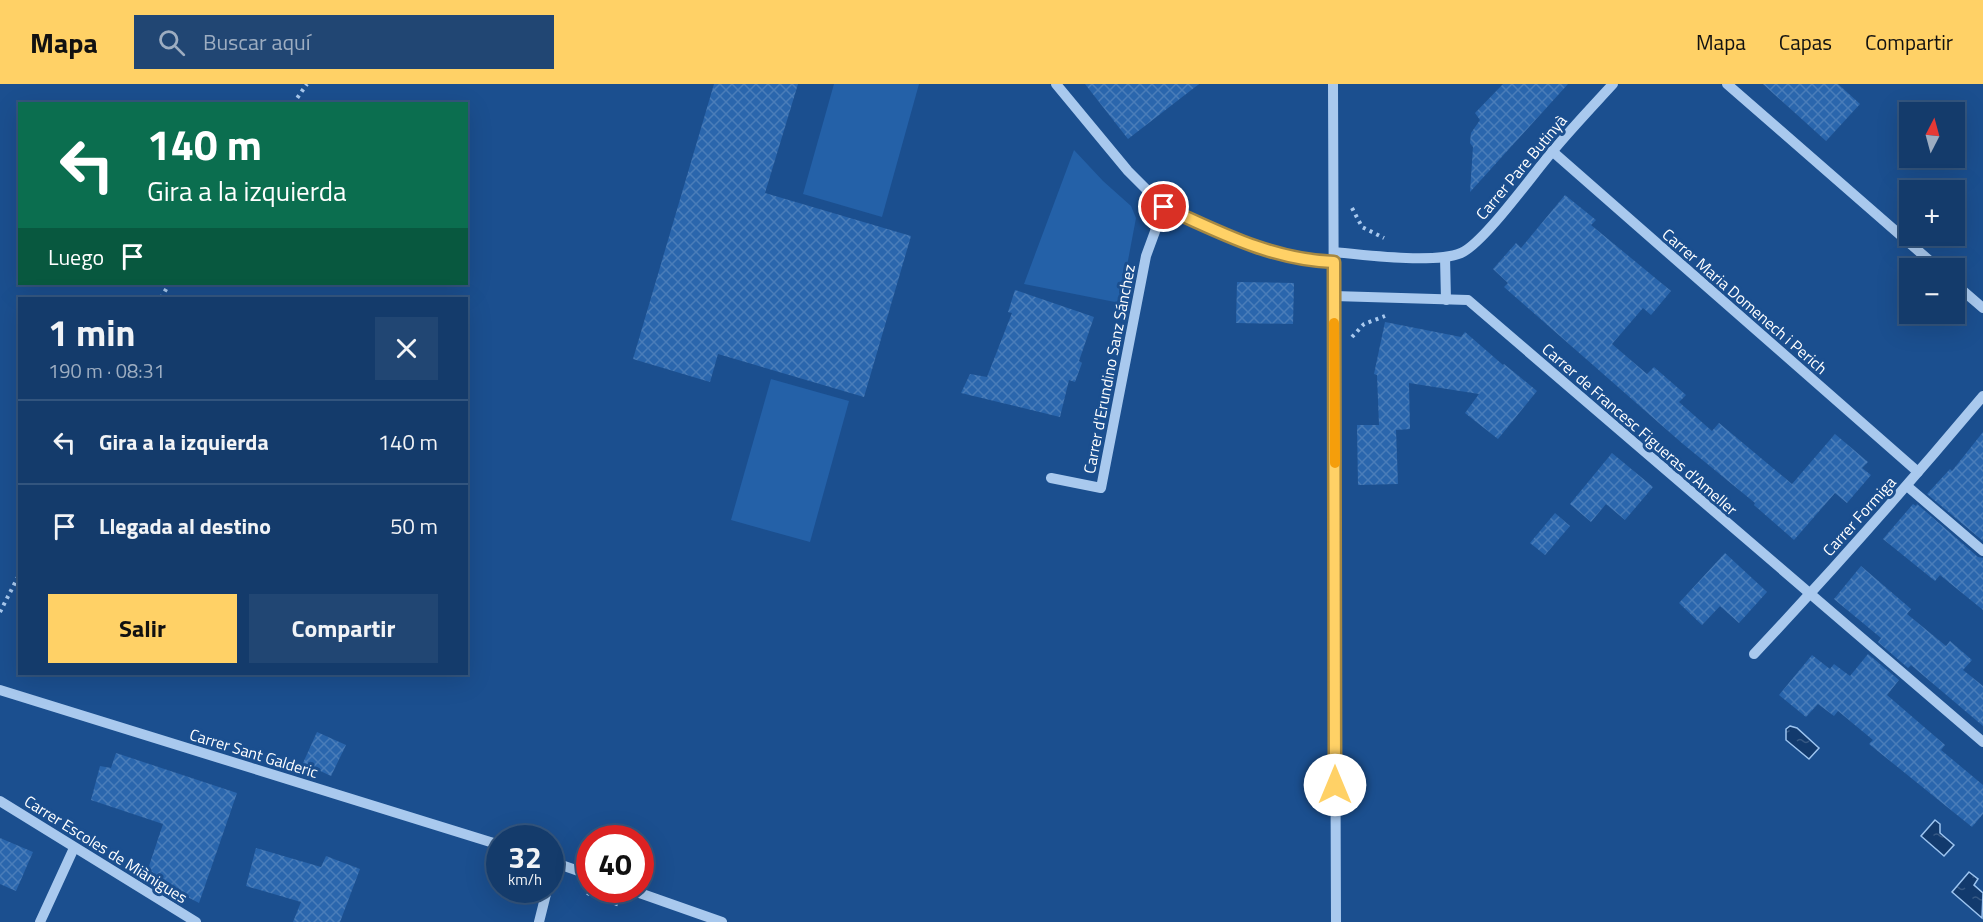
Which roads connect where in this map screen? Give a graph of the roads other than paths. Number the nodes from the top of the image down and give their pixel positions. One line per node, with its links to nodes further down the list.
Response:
1 (1056, 84): 6 (street)
2 (1333, 84): 7 (street)
3 (1613, 84): 5 (street, Carrer Pare Butinyà)
4 (1727, 84): 9 (street)
5 (1552, 151): 8 (street, Carrer Pare Butinyà); 15 (street, Carrer Maria Domenech i Perich)
6 (1164, 207): 7 (street); 16 (street, Carrer d'Erundino Sanz Sánchez)
7 (1334, 257): 8 (street); 11 (street)
8 (1445, 257): 12 (street)
9 (1927, 258)
10 (1965, 292): 13 (street)
11 (1334, 296): 12 (street, Carrer de Francesc Figueras d'Ameller); 32 (street)
12 (1446, 300): 19 (street, Carrer de Francesc Figueras d'Ameller)
13 (1983, 308)
14 (1983, 396): 15 (street, Carrer Formiga)
15 (1918, 472): 17 (street, Carrer Formiga)
16 (1051, 478)
17 (1906, 486): 18 (street); 19 (street, Carrer Formiga)
18 (1983, 550)
19 (1810, 595): 20 (street, Carrer Formiga); 22 (street, Carrer de Francesc Figueras d'Ameller)
20 (1754, 654)
21 (0, 690): 24 (street, Carrer Sant Galderic)
22 (1983, 742)
23 (0, 801): 25 (street, Carrer Escoles de Miànigues)
24 (486, 841)
25 (74, 848): 28 (street); 29 (street, Carrer Escoles de Miànigues)
26 (654, 898): 31 (street)
27 (544, 903): 30 (street)
28 (40, 922)
29 (196, 922)
30 (539, 922)
31 (722, 922)
32 (1336, 922)

